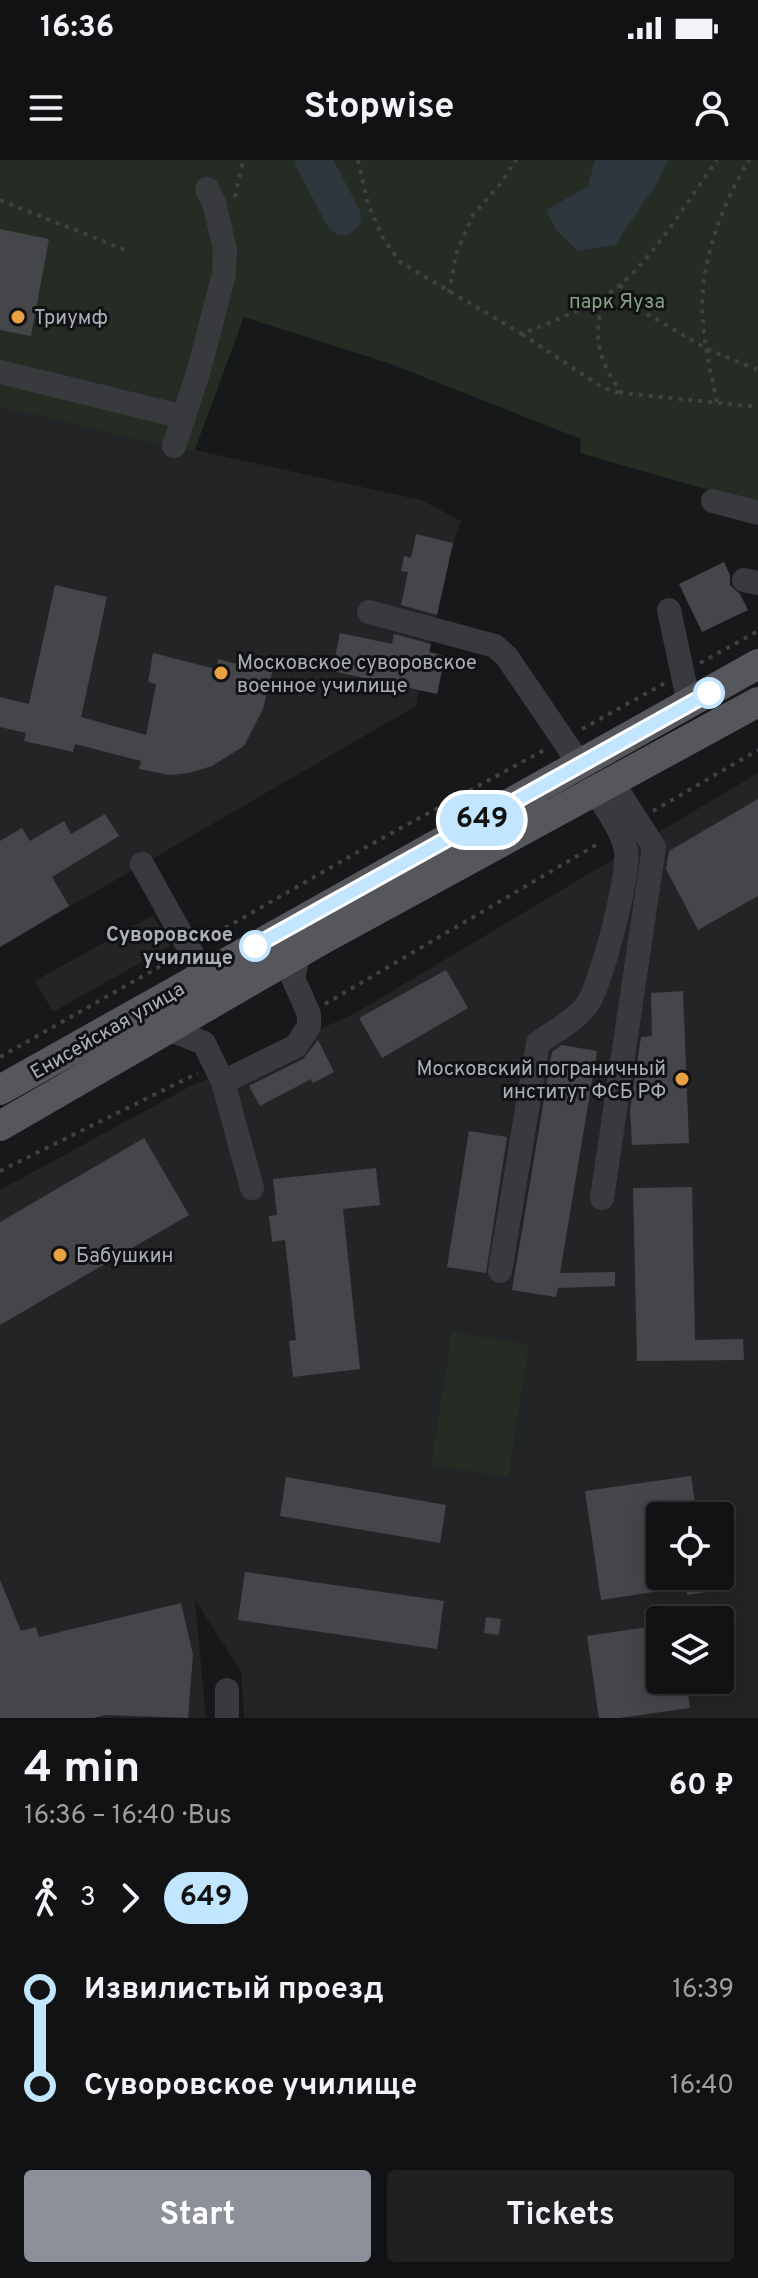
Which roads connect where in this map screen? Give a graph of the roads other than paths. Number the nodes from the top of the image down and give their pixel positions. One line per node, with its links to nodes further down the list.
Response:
1 (207, 189): 3 (lane)
2 (0, 372): 3 (lane)
3 (184, 417): 4 (lane)
4 (174, 446)
5 (713, 501): 6 (lane)
6 (758, 513)
7 (669, 610): 11 (lane)
8 (369, 612): 12 (lane)
9 (758, 664): 11 (main road, Енисейская улица)
10 (758, 702): 12 (main road, Енисейская улица)
11 (689, 704): 12 (main road, Енисейская улица)
12 (596, 779): 13 (lane); 15 (main road, Енисейская улица); 16 (main road, Енисейская улица)
13 (628, 826): 22 (lane); 23 (lane)
14 (142, 864): 16 (lane)
15 (299, 953): 17 (main road, Енисейская улица); 18 (lane)
16 (197, 962): 19 (main road, Енисейская улица)
17 (168, 1029): 18 (lane); 20 (main road, Енисейская улица)
18 (219, 1073): 21 (lane)
19 (0, 1090)
20 (0, 1126)
21 (252, 1188)
22 (602, 1198)
23 (500, 1271)
24 (227, 1690): 25 (lane)
25 (227, 1718)

